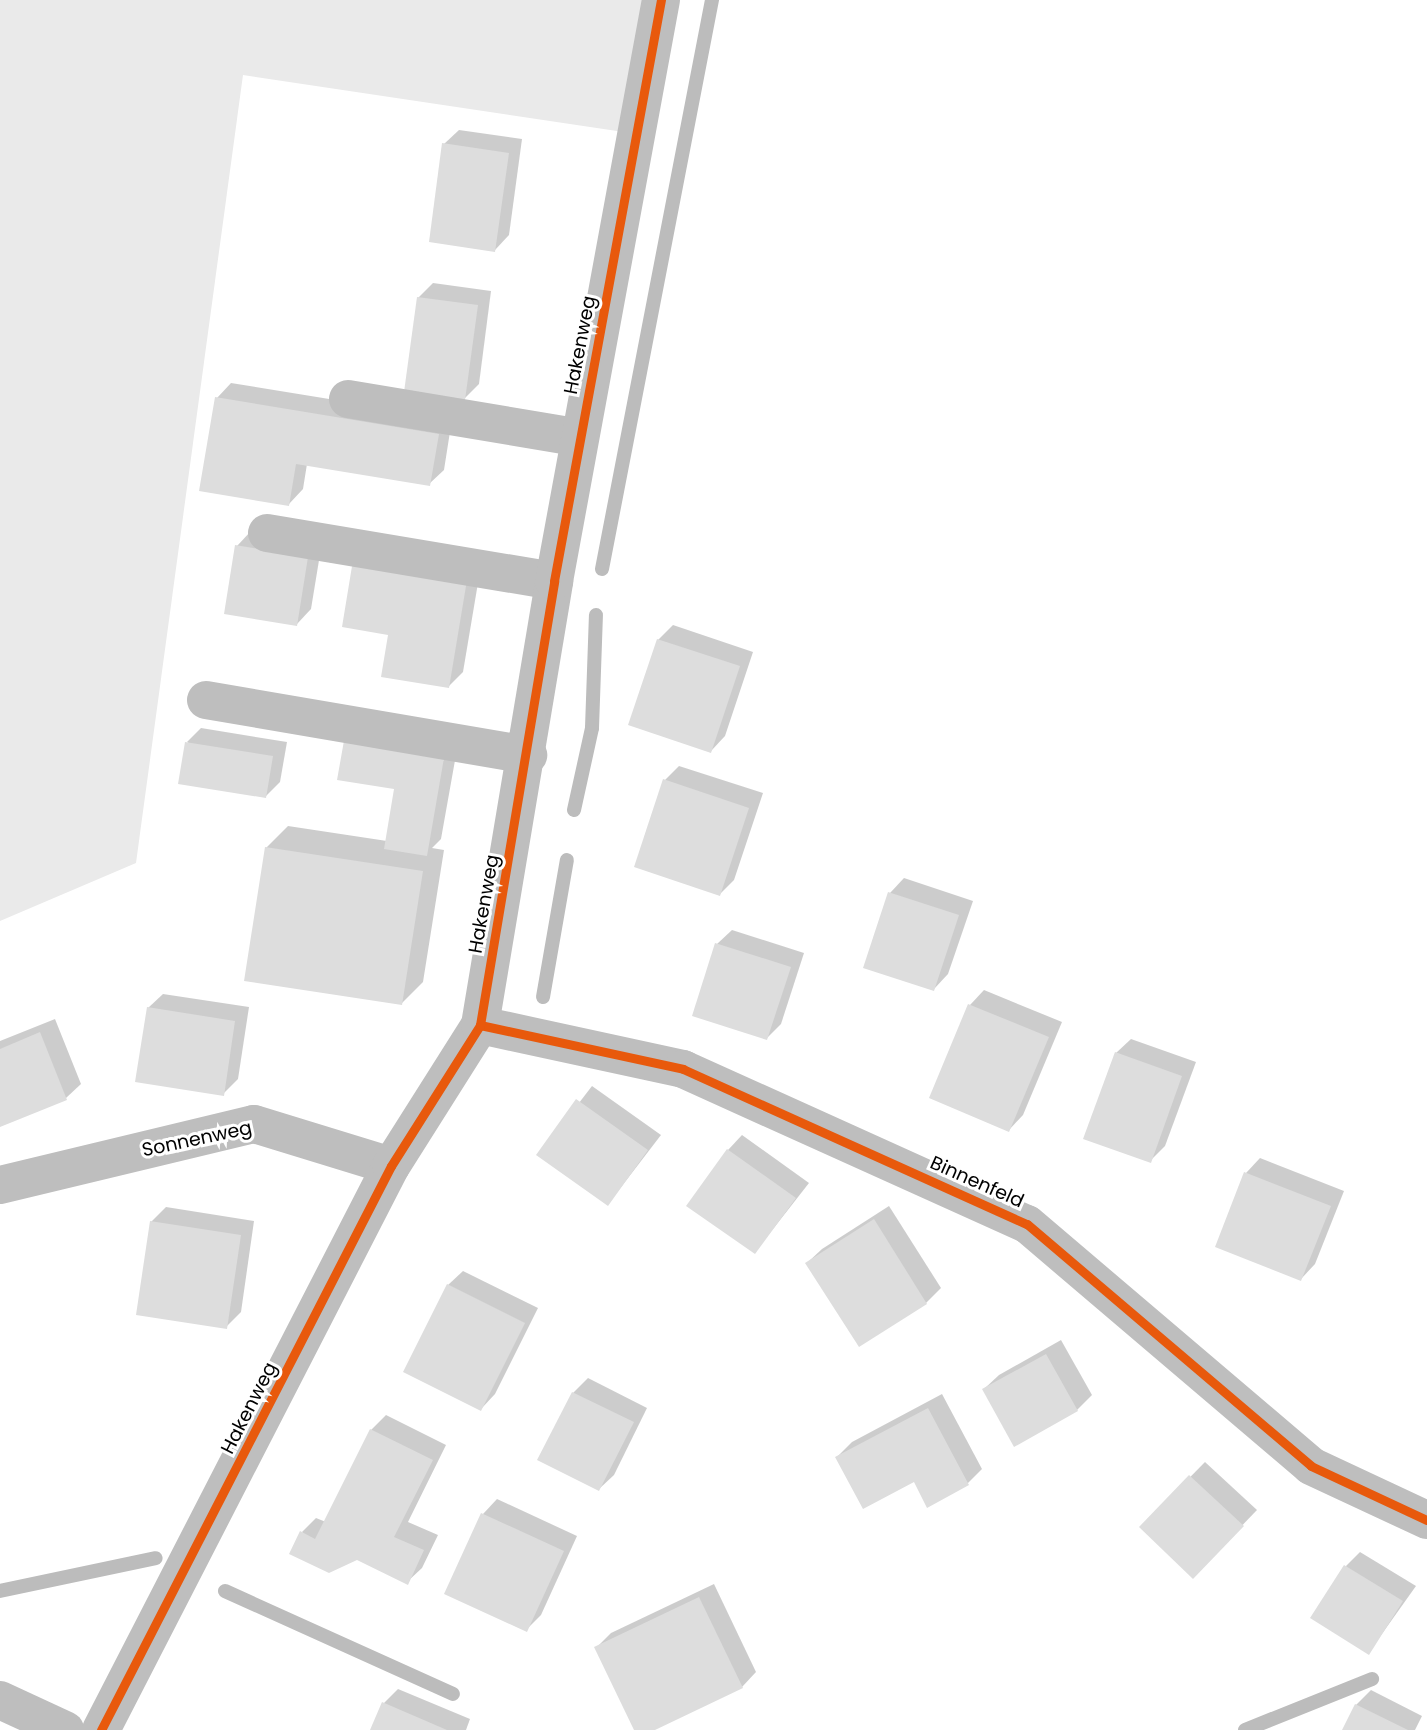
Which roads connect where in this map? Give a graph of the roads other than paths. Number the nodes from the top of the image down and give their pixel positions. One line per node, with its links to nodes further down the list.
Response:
1 (661, 0): 3 (street, Hakenweg)
2 (348, 399): 3 (street)
3 (580, 438): 5 (street, Hakenweg)
4 (267, 533): 5 (street)
5 (554, 581): 7 (street, Hakenweg)
6 (206, 700): 7 (street)
7 (528, 755): 8 (street, Hakenweg)
8 (480, 1025): 9 (street, Hakenweg); 11 (street, Binnenfeld)
9 (391, 1166): 10 (street, Sonnenweg); 14 (street, Hakenweg)
10 (0, 1185)
11 (1427, 1520)
12 (0, 1700): 13 (street)
13 (65, 1730)
14 (101, 1730)

